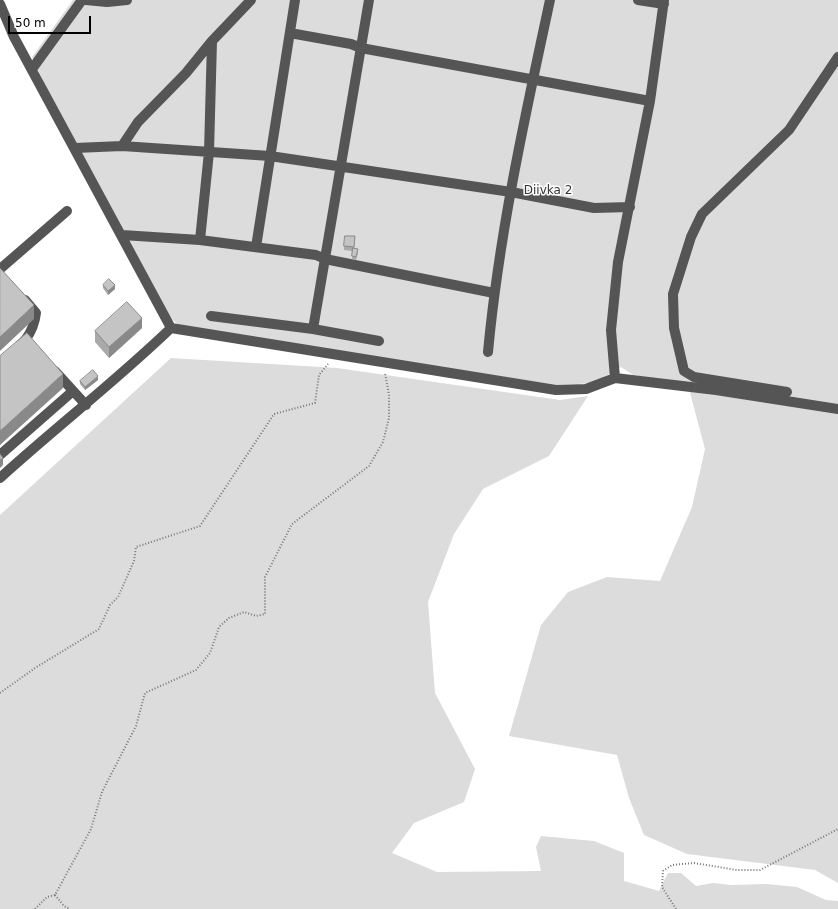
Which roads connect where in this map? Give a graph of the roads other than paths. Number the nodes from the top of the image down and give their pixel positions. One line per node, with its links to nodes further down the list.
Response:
1 (82, 0): 15 (street)
2 (86, 0): 3 (street)
3 (127, 0)
4 (251, 0): 12 (street)
5 (295, 0): 11 (street)
6 (369, 0): 13 (street)
7 (550, 0): 16 (street)
8 (638, 0): 9 (street)
9 (664, 2): 17 (street)
10 (0, 4): 15 (street)
11 (290, 33): 13 (street); 21 (street)
12 (212, 41): 18 (street); 20 (street)
13 (360, 48): 16 (street); 22 (street)
14 (838, 57): 42 (street)
15 (32, 69): 19 (street)
16 (533, 79): 17 (street); 23 (street)
17 (650, 101): 24 (street)
18 (122, 146): 19 (street); 20 (street)
19 (75, 148): 26 (street)
20 (209, 152): 21 (street); 27 (street)
21 (270, 156): 22 (street); 28 (street)
22 (341, 167): 23 (street); 29 (street)
23 (511, 192): 24 (street); 32 (street)
24 (630, 206): 40 (street)
25 (67, 211): 30 (street)
26 (122, 235): 27 (street); 34 (street)
27 (200, 240): 28 (street)
28 (256, 247): 29 (street)
29 (325, 259): 32 (street); 35 (street)
30 (2, 273)
31 (16, 290): 39 (street)
32 (494, 293): 37 (street)
33 (211, 316): 35 (street)
34 (171, 328): 40 (street); 43 (street)
35 (313, 329): 36 (street)
36 (379, 341)
37 (488, 352)
38 (48, 362): 41 (street)
39 (0, 364)
40 (615, 378): 44 (street)
41 (73, 391): 43 (street); 45 (street)
42 (787, 392)
43 (86, 405): 46 (street)
44 (838, 408)
45 (0, 455)
46 (0, 478)

